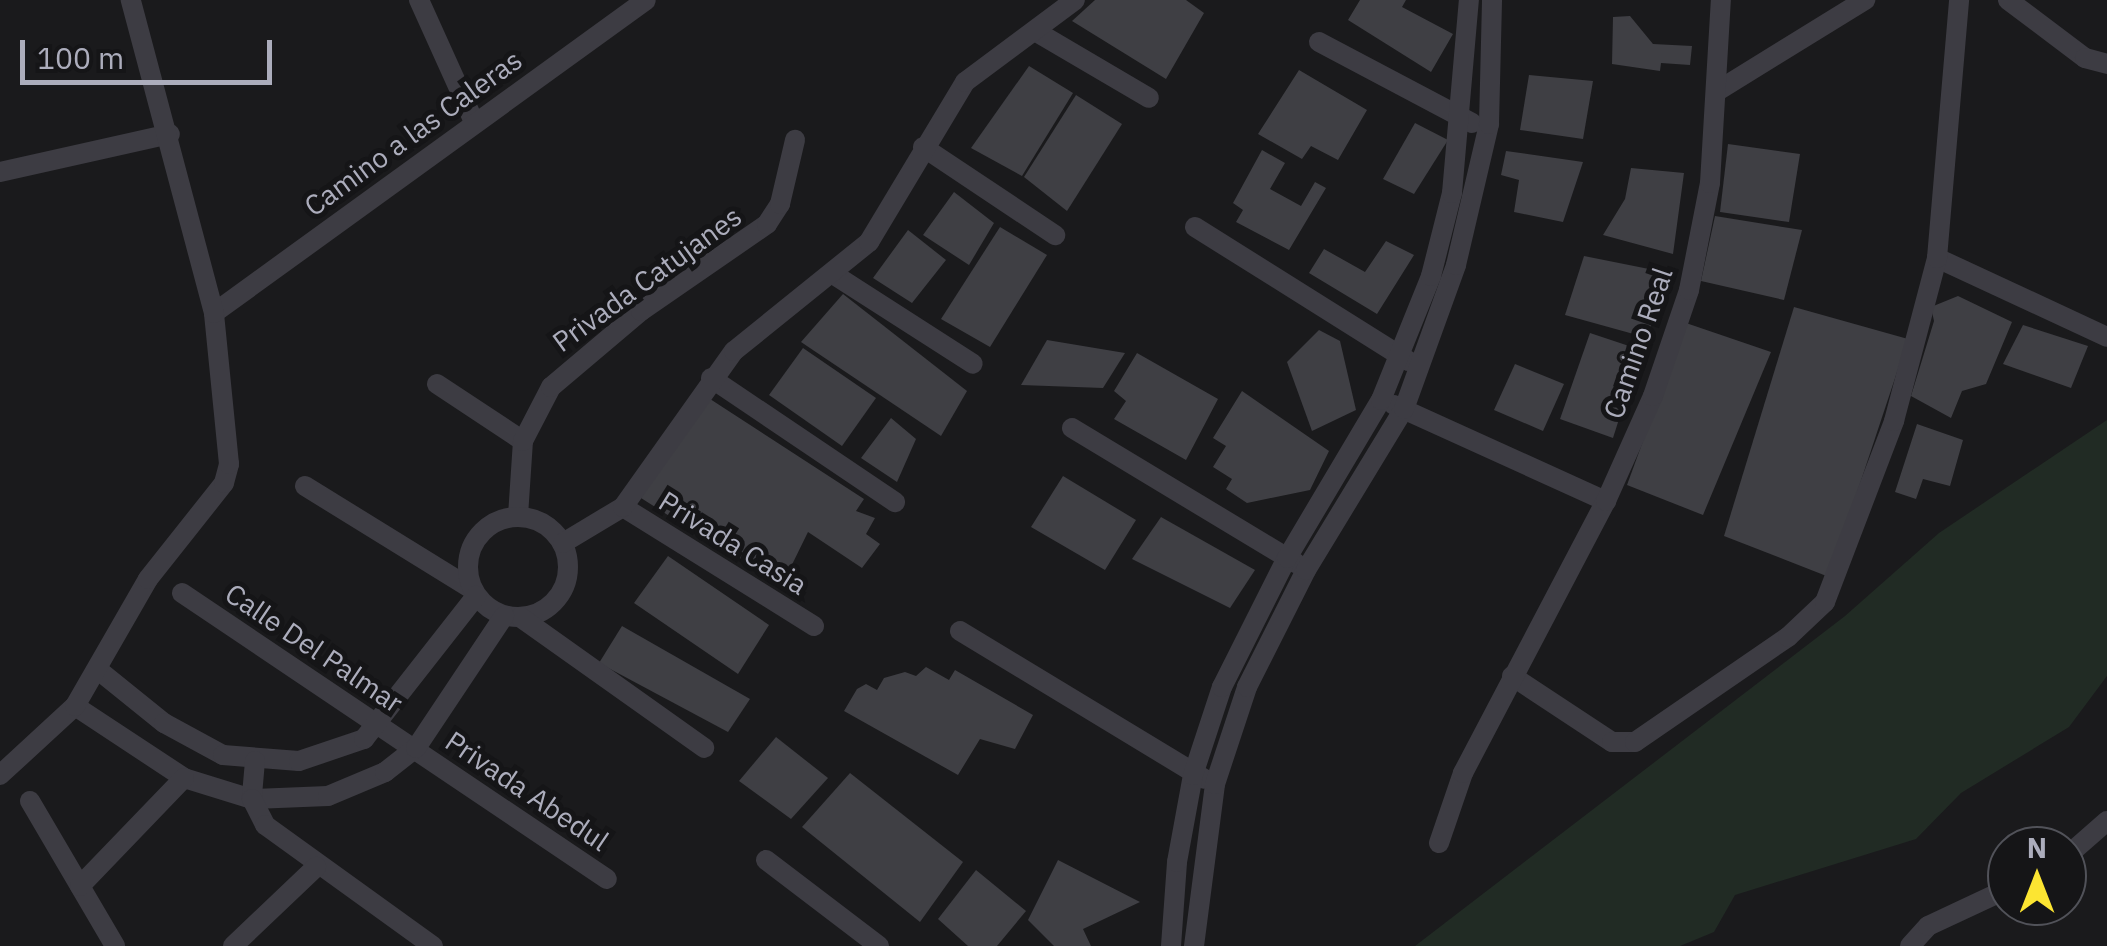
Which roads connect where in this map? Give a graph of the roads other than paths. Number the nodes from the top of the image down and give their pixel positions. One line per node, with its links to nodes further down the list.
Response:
1 (131, 0): 19 (street)
2 (419, 0): 16 (street)
3 (646, 0): 16 (street, Camino a las Caleras)
4 (1075, 0): 11 (street)
5 (1469, 0): 17 (street)
6 (1492, 0): 18 (street)
7 (1721, 0): 14 (street, Camino Real)
8 (1865, 0): 14 (street)
9 (1958, 0): 25 (street)
10 (2008, 0): 13 (street)
11 (1034, 31): 15 (street); 21 (street)
12 (1320, 42): 17 (street)
13 (2107, 64)
14 (1719, 90): 40 (street, Camino Real)
15 (1149, 98)
16 (474, 122): 27 (street, Camino a las Caleras)
17 (1462, 122): 18 (street); 29 (street)
18 (1488, 124): 31 (street)
19 (170, 134): 22 (street); 27 (street)
20 (796, 140): 37 (street, Privada Catujanes)
21 (923, 147): 24 (street); 26 (street)
22 (0, 172)
23 (1195, 227): 29 (street)
24 (1055, 234)
25 (1937, 258): 28 (street); 52 (street)
26 (834, 274): 30 (street); 32 (street)
27 (214, 313): 51 (street)
28 (2107, 338)
29 (1400, 357): 31 (street); 34 (street)
30 (973, 364)
31 (1420, 366): 35 (street)
32 (711, 378): 39 (street); 41 (street)
33 (437, 384): 37 (street)
34 (1381, 400): 35 (street); 44 (street)
35 (1404, 409): 40 (street); 45 (street)
36 (1072, 428): 44 (street)
37 (523, 441): 42 (street, Privada Catujanes)
38 (305, 486): 46 (street)
39 (895, 502)
40 (1606, 502): 52 (street, Camino Real)
41 (622, 507): 43 (street); 49 (street, Privada Casia)
42 (518, 516): 43 (street); 46 (street)
43 (563, 543): 48 (street)
44 (1286, 558): 45 (street); 61 (street)
45 (1306, 570): 63 (street)
46 (474, 592): 48 (street); 55 (street)
47 (182, 593): 55 (street, Calle Del Palmar)
48 (512, 616): 56 (street); 57 (street)
49 (814, 626)
50 (960, 631): 61 (street)
51 (97, 669): 53 (street); 54 (street)
52 (1512, 676): 68 (street, Camino Real)
53 (75, 706): 58 (street); 60 (street)
54 (164, 724): 58 (street); 59 (street)
55 (378, 724): 56 (street, Calle Del Palmar); 59 (street)
56 (416, 748): 64 (street); 71 (street, Privada Abedul)
57 (704, 748)
58 (141, 751): 62 (street)
59 (254, 762): 64 (street)
60 (0, 775)
61 (1193, 775): 63 (street); 78 (street)
62 (184, 778): 64 (street); 72 (street)
63 (1215, 784): 79 (street)
64 (252, 799): 70 (street)
65 (30, 801): 72 (street)
66 (2107, 821): 67 (street)
67 (2087, 838)
68 (1440, 843)
69 (766, 860): 77 (street)
70 (316, 867): 75 (street); 76 (street)
71 (607, 879)
72 (80, 886): 74 (street)
73 (1987, 898): 80 (street)
74 (114, 946)
75 (232, 946)
76 (433, 946)
77 (880, 946)
78 (1170, 946)
79 (1194, 946)
80 (1910, 946)

